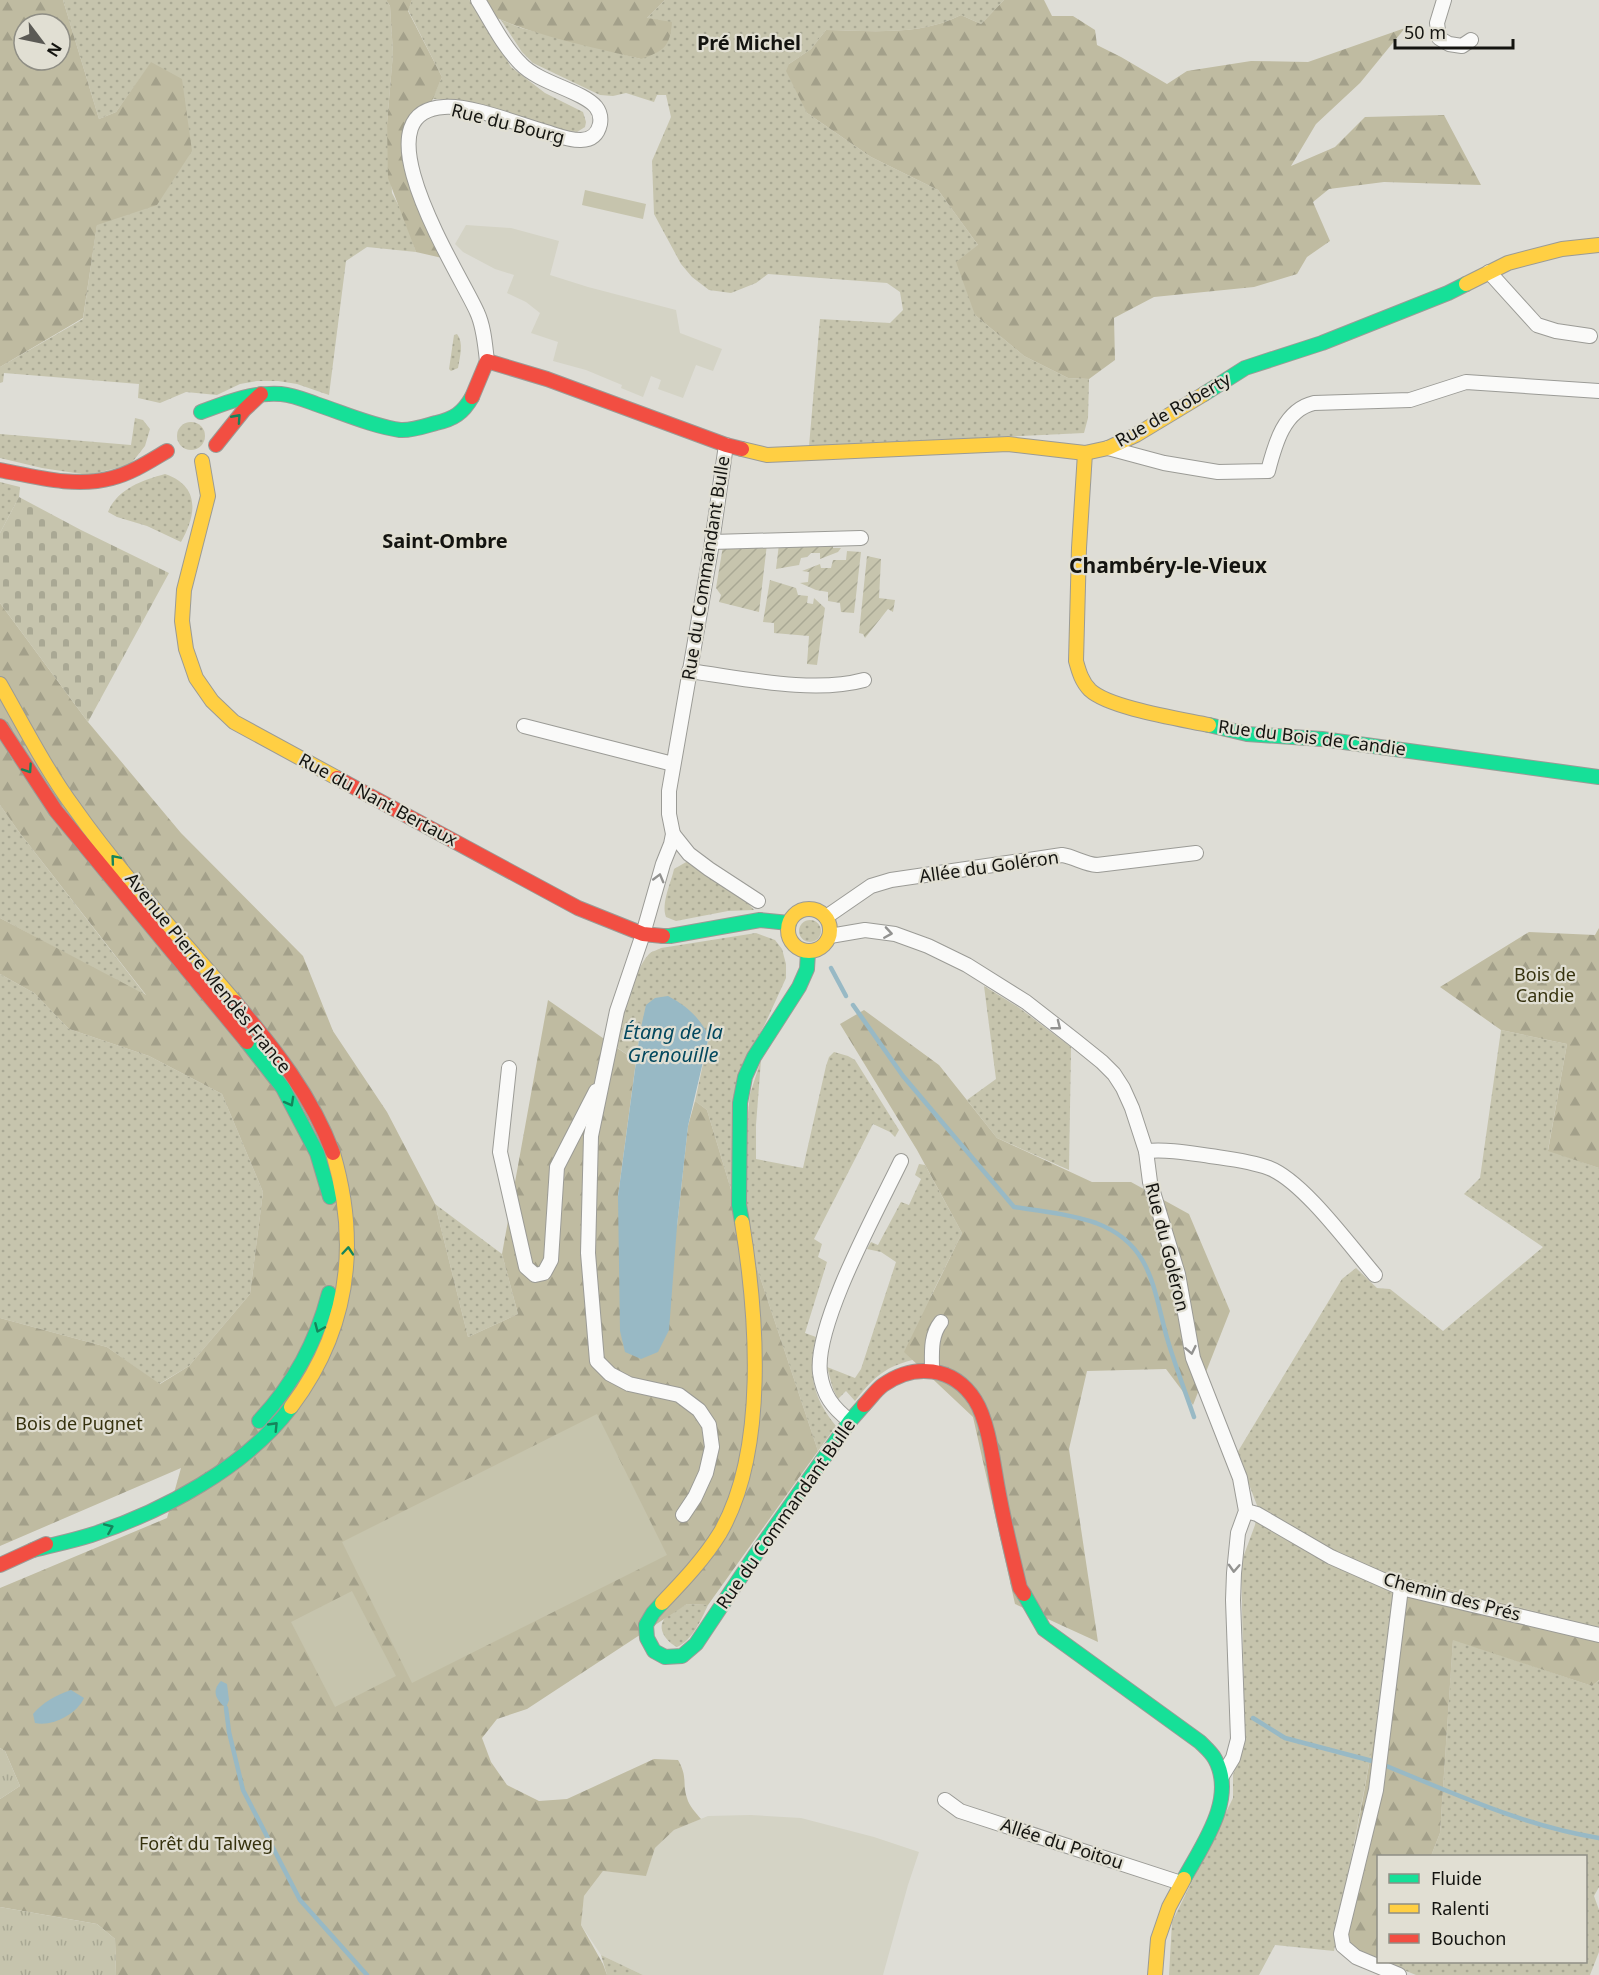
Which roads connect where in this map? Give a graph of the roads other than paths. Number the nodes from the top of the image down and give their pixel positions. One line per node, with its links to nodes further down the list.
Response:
1 (478, 0): 7 (street, Rue du Bourg)
2 (1444, 0): 3 (street)
3 (1471, 40)
4 (1599, 245): 5 (street, Rue de Roberty)
5 (1489, 272): 6 (street); 13 (street, Rue de Roberty)
6 (1590, 336)
7 (487, 361): 9 (street); 12 (street, Rue du Commandant Bulle)
8 (1599, 391): 13 (street)
9 (261, 394): 10 (street); 11 (street, one-way to 9)
10 (201, 412)
11 (216, 445)
12 (726, 445): 15 (street, Rue de Roberty); 19 (street, Rue du Commandant Bulle)
13 (1108, 448): 15 (street, Rue de Roberty)
14 (167, 451): 17 (street)
15 (1085, 453): 26 (street, Rue du Bois de Candie)
16 (202, 461): 32 (street, Rue du Nant Bertaux)
17 (0, 470)
18 (861, 538): 19 (street)
19 (712, 542): 20 (street, Rue du Commandant Bulle)
20 (689, 671): 21 (street); 25 (street, Rue du Commandant Bulle)
21 (864, 680)
22 (0, 684): 47 (street, Avenue Pierre Mendès France, one-way to 22)
23 (0, 726): 43 (street, Avenue Pierre Mendès France, one-way to 43)
24 (524, 726): 25 (street)
25 (674, 764): 27 (street, Rue du Commandant Bulle)
26 (1599, 777)
27 (673, 834): 29 (street); 32 (street, Rue du Commandant Bulle, one-way to 27)
28 (1196, 854): 30 (street, Allée du Goléron)
29 (758, 901)
30 (826, 917): 31 (street); 33 (street)
31 (789, 923): 32 (street, Rue du Nant Bertaux); 34 (street)
32 (644, 934): 36 (street, Rue du Commandant Bulle)
33 (830, 936): 34 (street); 37 (street, Rue du Goléron, one-way to 37)
34 (808, 952): 42 (street, Rue du Commandant Bulle)
35 (508, 1068): 36 (street)
36 (603, 1076): 45 (street)
37 (1146, 1151): 39 (street); 44 (street, Rue du Goléron, one-way to 44)
38 (901, 1161): 42 (street)
39 (1375, 1275)
40 (941, 1322): 41 (street)
41 (932, 1370): 42 (street, Rue du Commandant Bulle); 51 (street)
42 (850, 1421)
43 (253, 1427)
44 (1246, 1511): 49 (street, Chemin des Prés); 51 (street, Rue du Goléron, one-way to 51)
45 (683, 1515)
46 (89, 1521): 47 (street, Avenue Pierre Mendès France)
47 (33, 1550): 48 (street, Avenue Pierre Mendès France)
48 (0, 1565)
49 (1401, 1588): 50 (street, Chemin des Prés); 55 (street)
50 (1599, 1635)
51 (1222, 1776): 53 (street)
52 (945, 1800): 53 (street, Allée du Poitou)
53 (1181, 1883): 54 (street)
54 (1155, 1975)
55 (1399, 1975)

